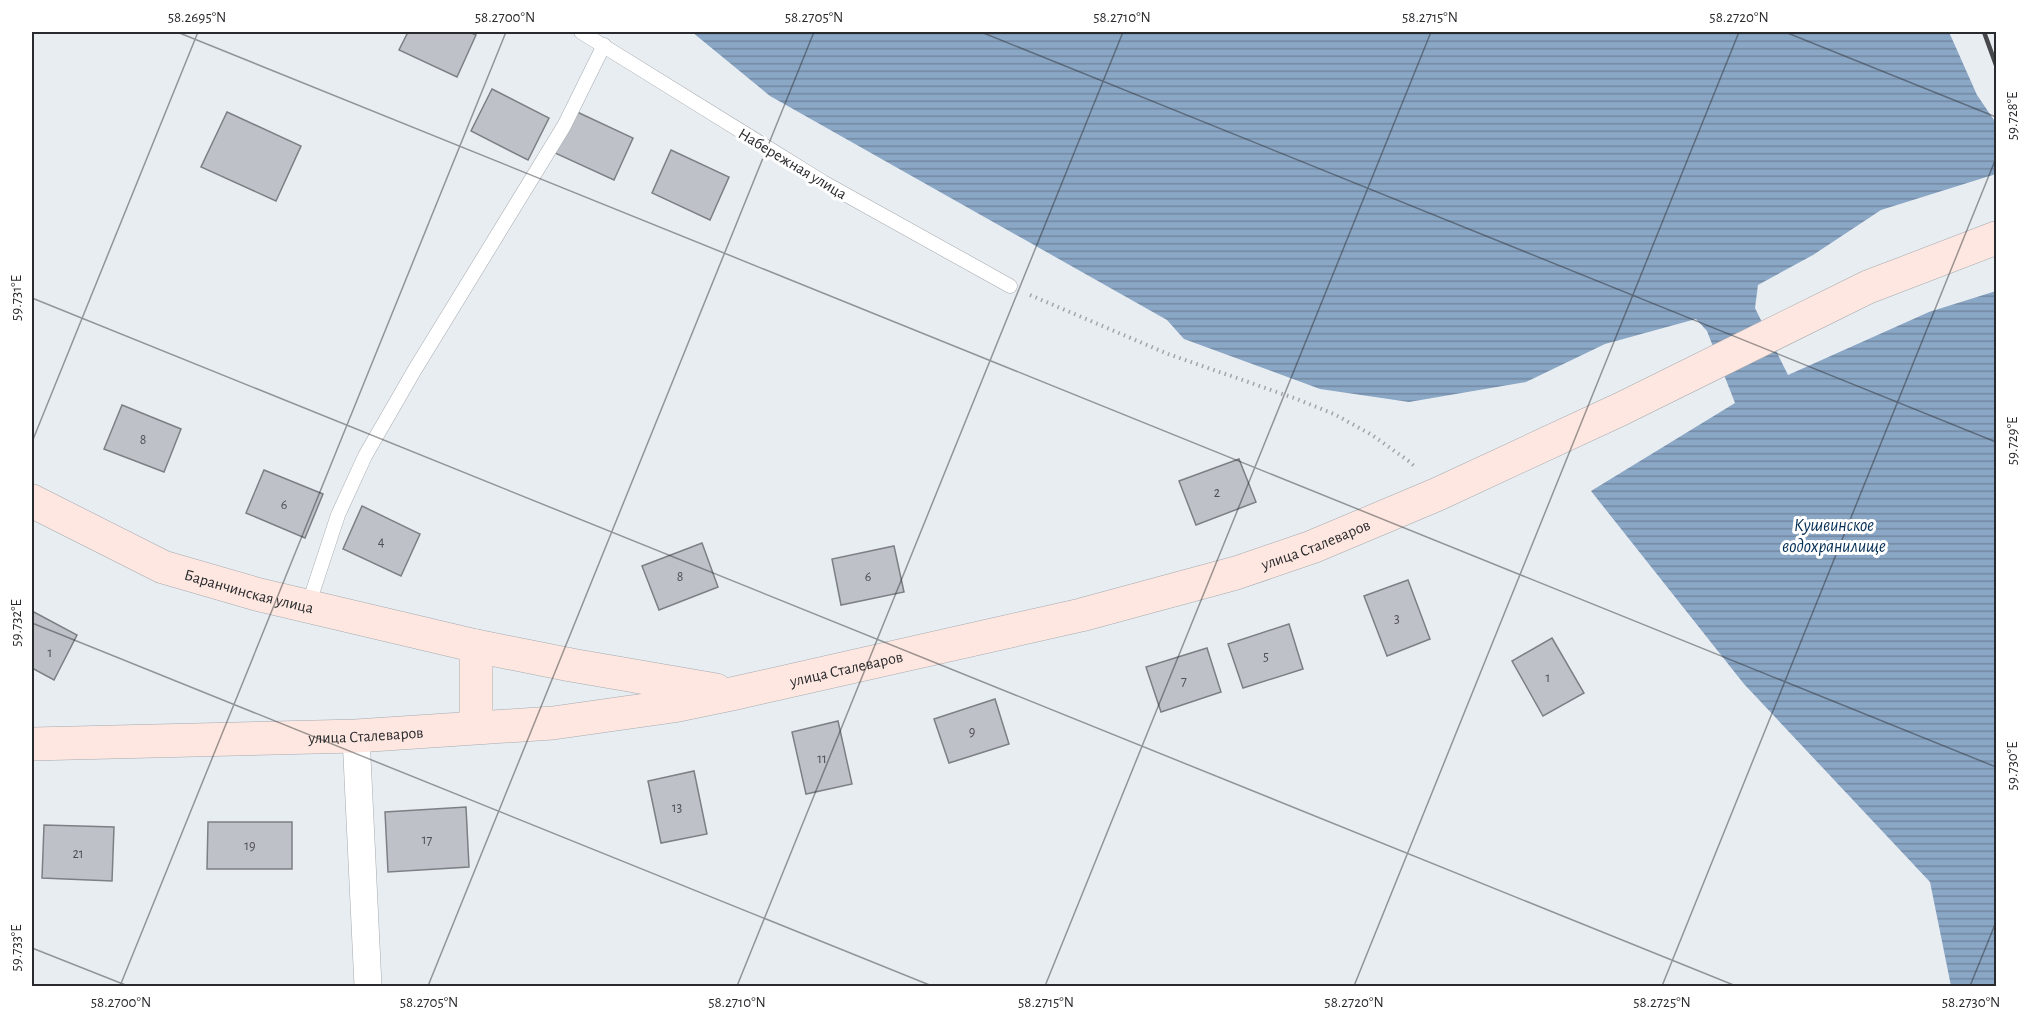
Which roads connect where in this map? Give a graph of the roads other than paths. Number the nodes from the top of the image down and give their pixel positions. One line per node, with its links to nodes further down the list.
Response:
1 (581, 32): 2 (lane, Набережная улица)
2 (604, 45): 4 (lane, Набережная улица); 6 (lane)
3 (1996, 238): 8 (main road, улица Сталеваров)
4 (1010, 286)
5 (32, 501): 6 (main road, Баранчинская улица)
6 (309, 606): 7 (main road, Баранчинская улица)
7 (477, 646): 8 (main road, Баранчинская улица); 9 (main road)
8 (736, 693): 9 (main road, улица Сталеваров)
9 (476, 727): 10 (main road, улица Сталеваров)
10 (356, 736): 11 (main road, улица Сталеваров); 12 (street)
11 (32, 744)
12 (368, 987)

